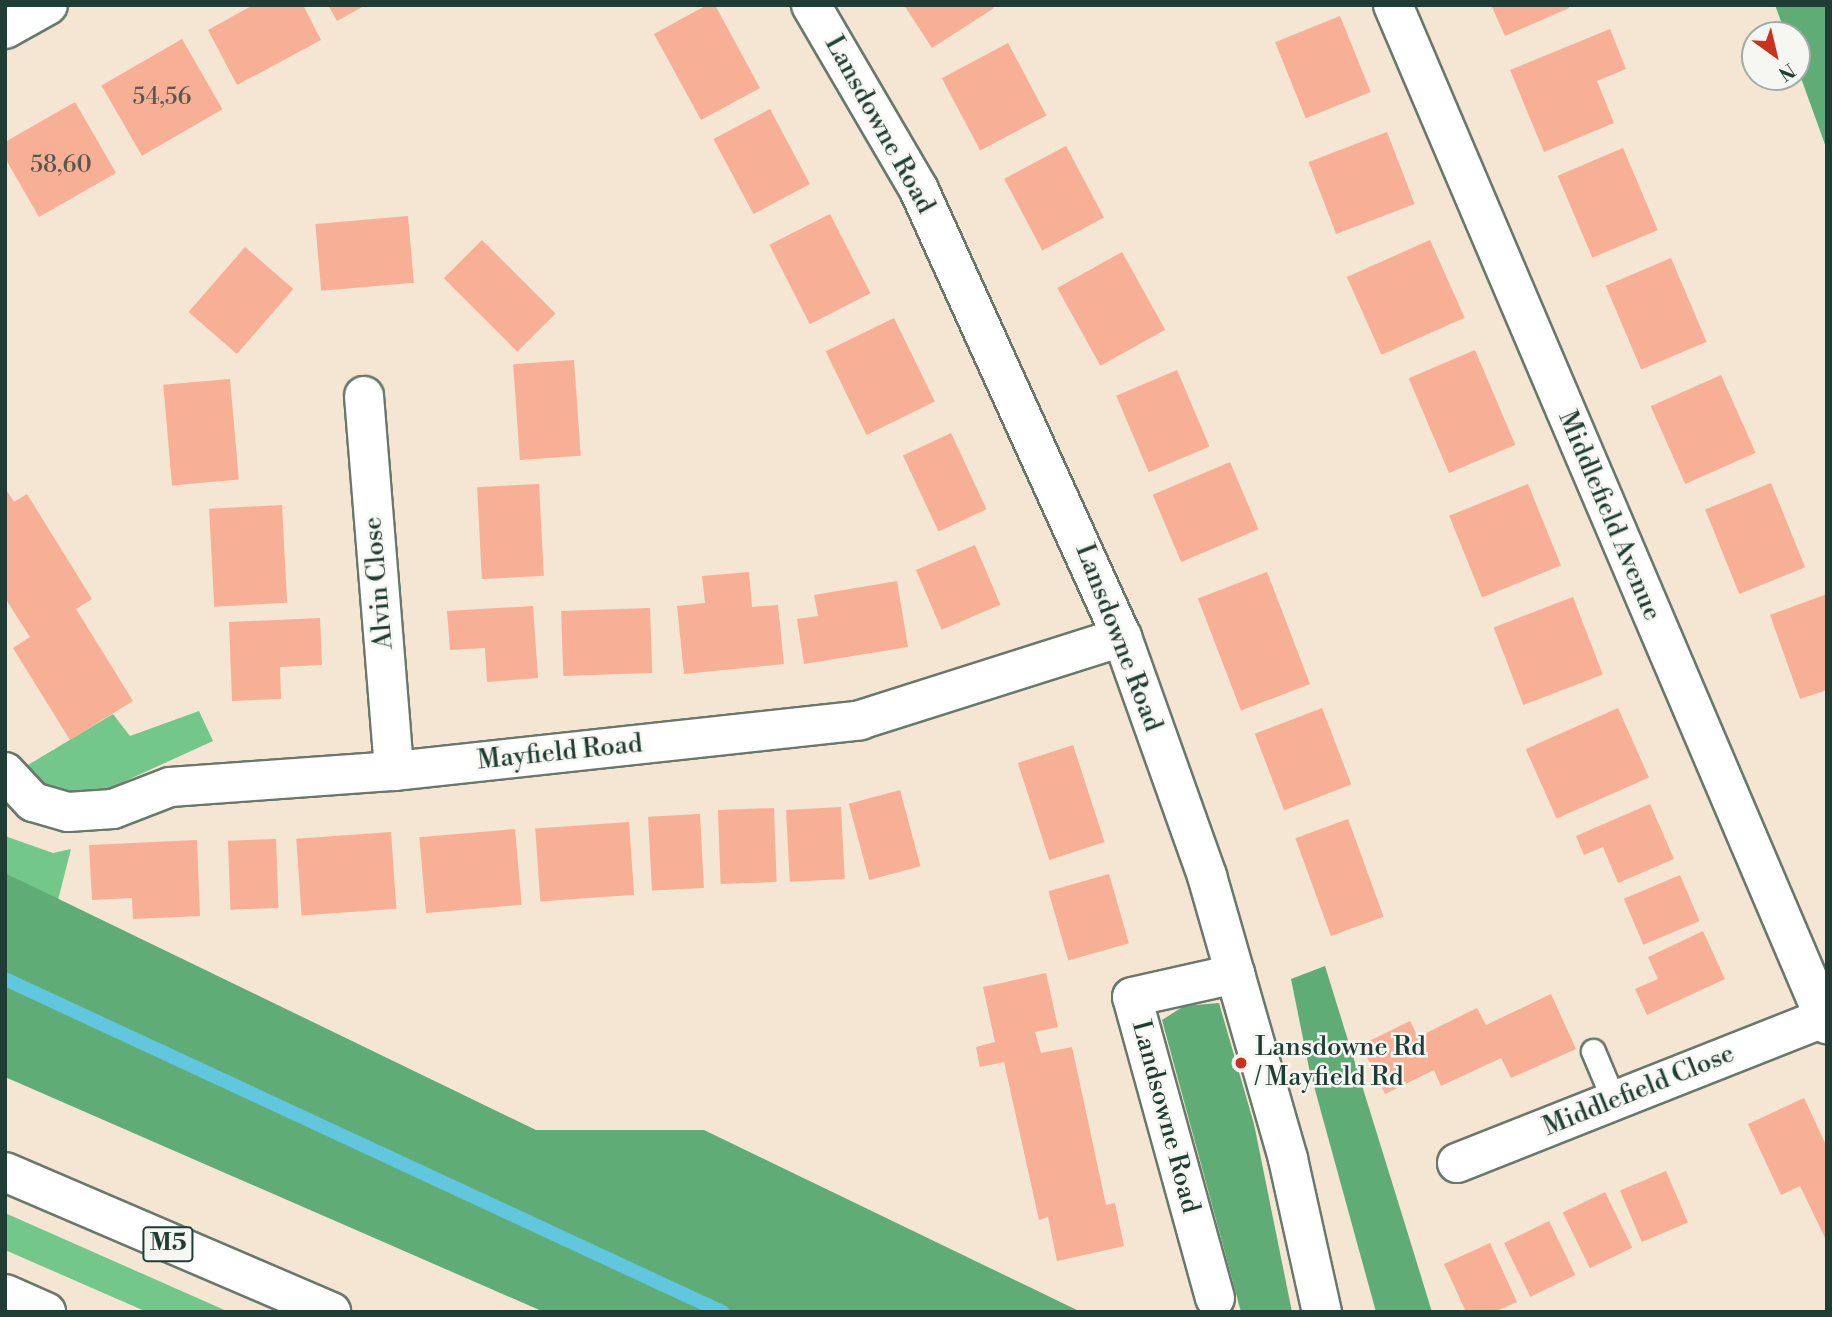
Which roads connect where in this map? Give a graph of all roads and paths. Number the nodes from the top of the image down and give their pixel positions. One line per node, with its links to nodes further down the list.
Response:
1 (48, 5): 4 (main road)
2 (811, 5): 6 (main road, Lansdowne Road)
3 (1394, 5): 10 (main road, Middlefield Avenue)
4 (5, 29)
5 (364, 396): 7 (main road, Alvin Close)
6 (1122, 637): 7 (main road, Mayfield Road); 9 (main road, Lansdowne Road)
7 (394, 771): 8 (main road, Mayfield Road)
8 (5, 772)
9 (1235, 974): 16 (main road, Landsowne Road); 19 (main road, Lansdowne Road)
10 (1824, 1022): 12 (main road, Middlefield Close)
11 (1593, 1051): 12 (lane)
12 (1614, 1101): 13 (main road, Middlefield Close)
13 (1457, 1163)
14 (5, 1172): 18 (main road, M5)
15 (5, 1294): 17 (main road)
16 (1215, 1298)
17 (47, 1312)
18 (331, 1312)
19 (1322, 1312)

